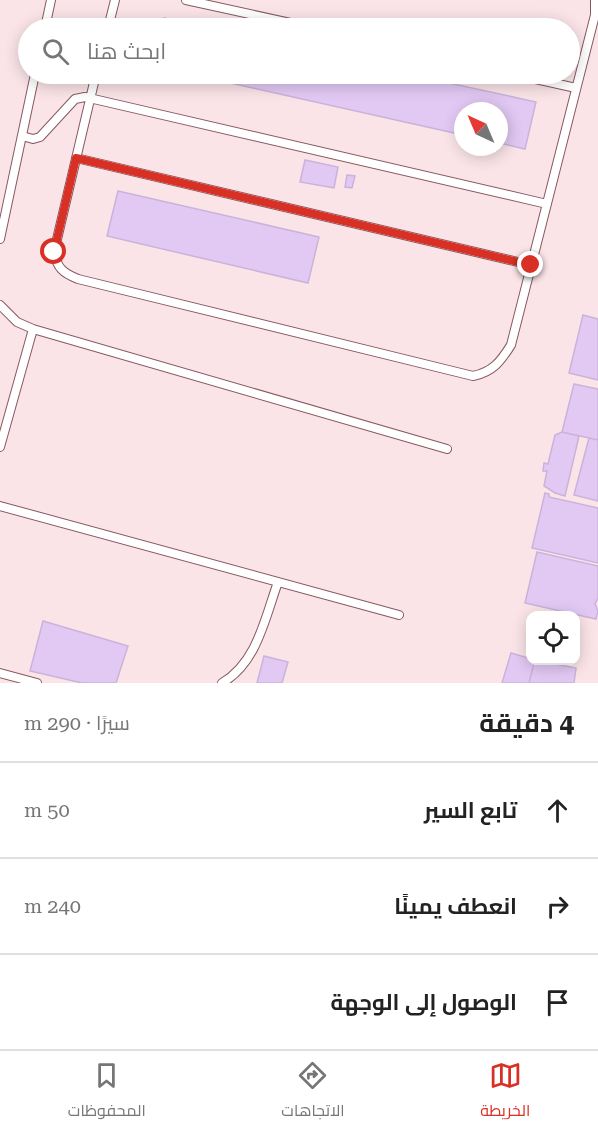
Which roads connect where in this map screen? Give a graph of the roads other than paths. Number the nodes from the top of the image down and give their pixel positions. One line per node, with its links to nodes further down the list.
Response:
1 (51, 0): 5 (lane)
2 (115, 0): 6 (lane)
3 (186, 0): 7 (lane)
4 (595, 0): 8 (lane)
5 (47, 18)
6 (110, 18)
7 (268, 18)
8 (580, 73)
9 (33, 84): 15 (lane)
10 (94, 84): 14 (lane)
11 (558, 84): 13 (lane)
12 (577, 84): 13 (lane)
13 (576, 88): 17 (lane)
14 (90, 98): 15 (lane); 16 (lane); 17 (lane)
15 (22, 136): 18 (lane)
16 (76, 158): 19 (lane); 19 (lane)
17 (547, 204): 19 (lane)
18 (0, 238)
19 (531, 265)
20 (0, 305): 21 (lane)
21 (33, 329): 22 (lane); 23 (lane)
22 (0, 447)
23 (447, 448)
24 (0, 506): 25 (lane)
25 (278, 582): 26 (lane); 29 (lane)
26 (399, 615)
27 (0, 673): 28 (lane)
28 (37, 683)
29 (222, 683)

